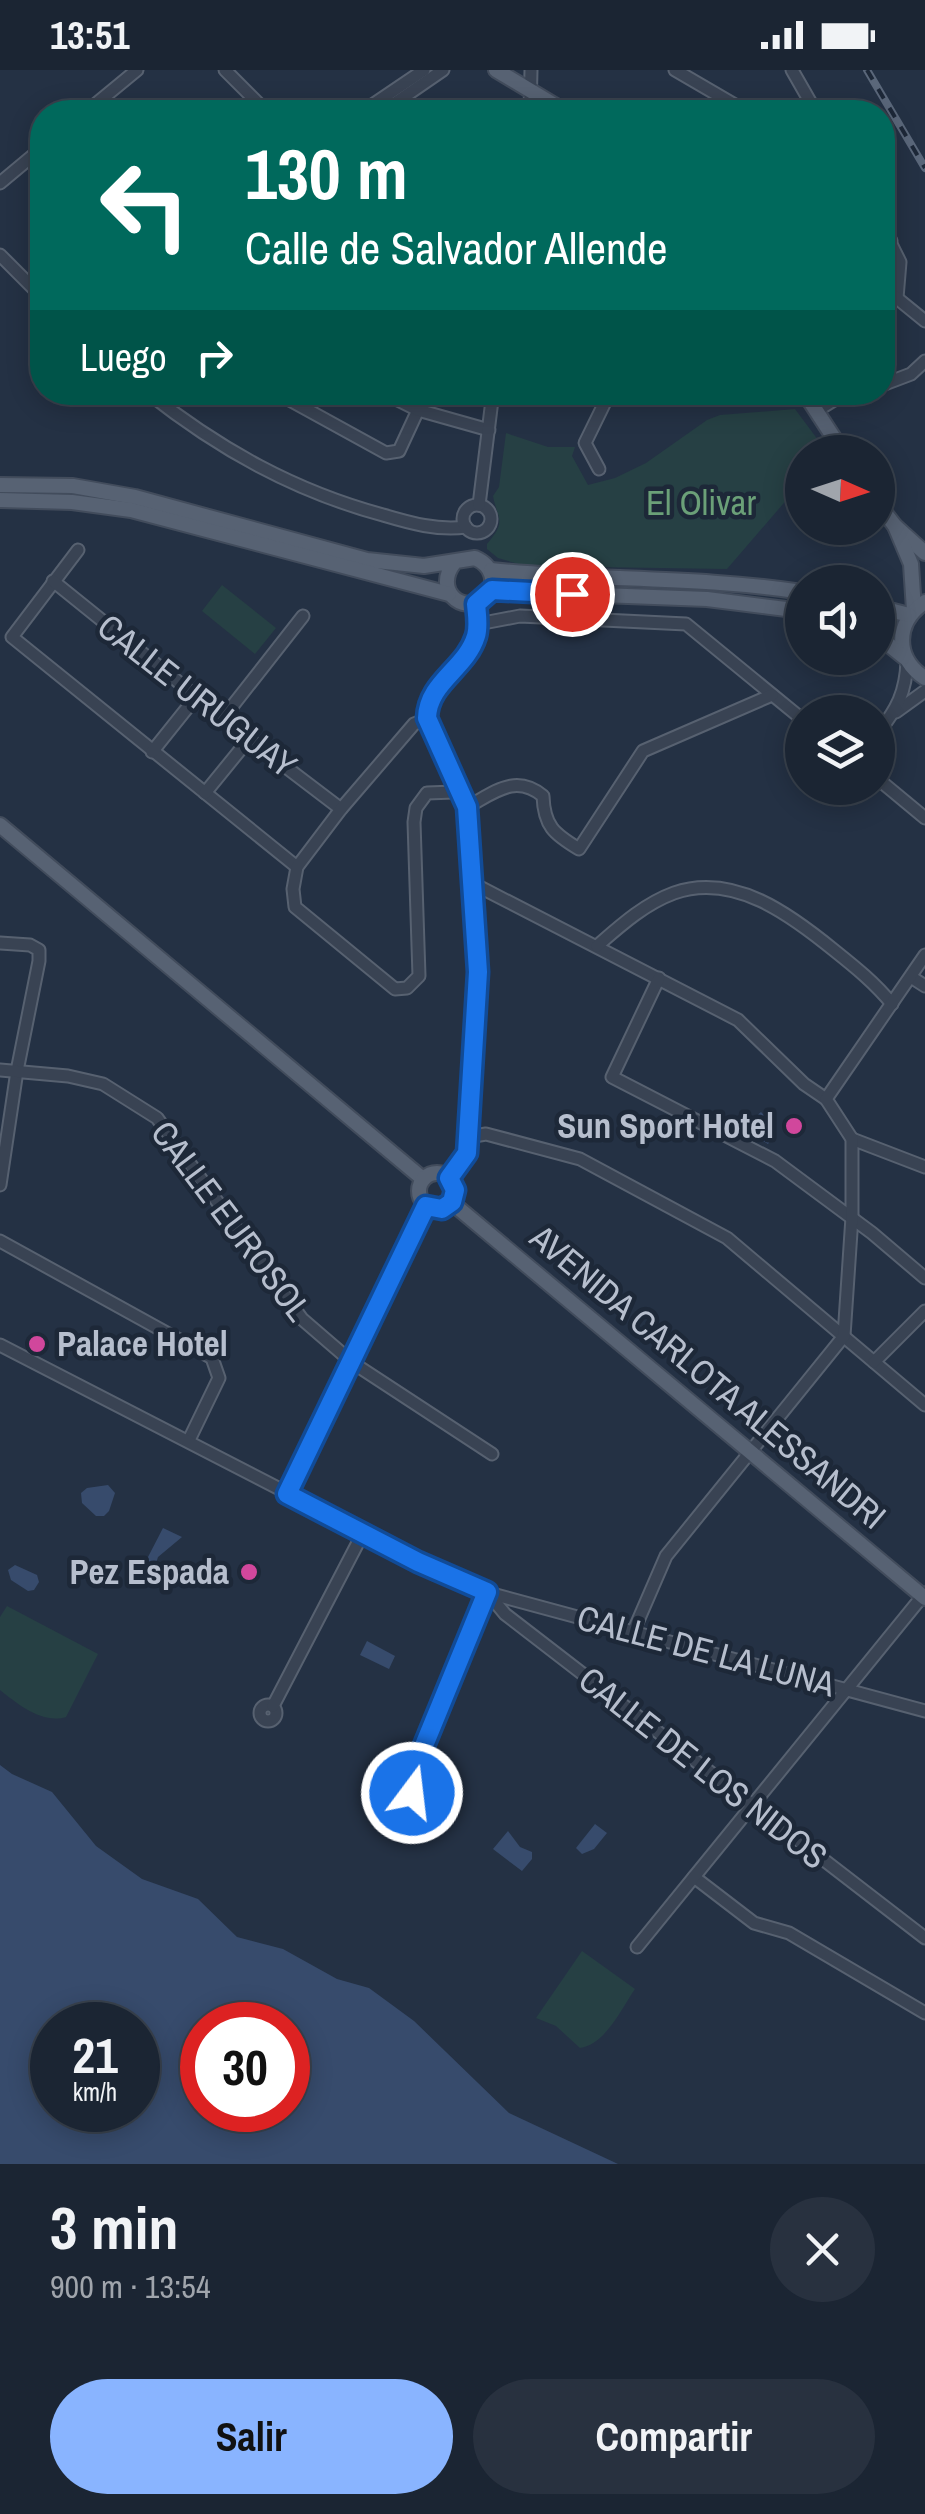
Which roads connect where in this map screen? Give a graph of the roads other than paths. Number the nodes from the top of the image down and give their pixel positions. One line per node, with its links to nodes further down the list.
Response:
1 (137, 70): 10 (street)
2 (225, 70): 11 (street)
3 (424, 70): 12 (street)
4 (443, 70): 13 (street)
5 (496, 70): 9 (main road)
6 (531, 70): 9 (street)
7 (674, 70): 16 (street)
8 (792, 70): 17 (street)
9 (532, 93): 14 (street); 15 (main road)
10 (101, 100)
11 (255, 100)
12 (380, 100)
13 (399, 100)
14 (531, 100)
15 (545, 100)
16 (726, 100)
17 (809, 100)
18 (30, 158): 19 (street)
19 (0, 183)
20 (895, 250): 23 (street)
21 (0, 255): 22 (street)
22 (30, 285)
23 (897, 298): 24 (street)
24 (925, 321)
25 (925, 361): 26 (street)
26 (895, 380)
27 (163, 405): 43 (street)
28 (299, 405): 34 (street)
29 (408, 405): 34 (street)
30 (491, 405): 36 (street)
31 (604, 405): 38 (street)
32 (813, 405): 35 (main road)
33 (825, 405): 35 (street)
34 (418, 410): 36 (street)
35 (816, 410): 37 (main road)
36 (488, 430): 41 (street)
37 (832, 435)
38 (599, 469)
39 (0, 485): 47 (main road)
40 (0, 500): 52 (main road)
41 (479, 505): 43 (street); 43 (street)
42 (895, 526): 45 (main road); 55 (main road)
43 (472, 530): 46 (street)
44 (78, 550): 49 (street)
45 (925, 553)
46 (474, 558): 47 (main road); 48 (main road)
47 (454, 564): 52 (main road)
48 (491, 570): 50 (main road); 51 (main road)
49 (54, 581): 63 (street, CALLE URUGUAY); 70 (street)
50 (492, 590): 53 (main road); 54 (main road)
51 (785, 590)
52 (450, 594): 53 (main road)
53 (476, 604): 57 (street)
54 (785, 609)
55 (916, 609): 59 (main road)
56 (303, 616): 67 (street)
57 (478, 624): 62 (street); 68 (street)
58 (895, 651): 59 (main road)
59 (906, 660): 60 (main road); 65 (street)
60 (925, 678)
61 (925, 692): 66 (street)
62 (772, 695): 64 (street); 74 (street)
63 (196, 697): 67 (street, CALLE URUGUAY); 70 (street)
64 (785, 705)
65 (895, 710)
66 (895, 713)
67 (222, 718): 69 (street, CALLE URUGUAY)
68 (427, 718): 71 (street); 75 (street)
69 (249, 740): 72 (street); 75 (street, CALLE URUGUAY)
70 (152, 752): 72 (street)
71 (458, 788): 74 (street); 78 (street)
72 (205, 793): 78 (street)
73 (895, 793): 76 (street)
74 (467, 807): 79 (street)
75 (341, 809): 78 (street)
76 (925, 818)
77 (0, 825): 94 (main road)
78 (297, 867)
79 (472, 883): 81 (street); 90 (street)
80 (0, 943): 88 (street)
81 (596, 946): 84 (street); 86 (street)
82 (925, 955): 83 (street)
83 (911, 977): 85 (street); 86 (street)
84 (658, 978): 89 (street); 98 (street)
85 (925, 986)
86 (892, 1004): 89 (street)
87 (0, 1070): 88 (street, CALLE EUROSOL)
88 (17, 1071): 95 (street); 104 (street, CALLE EUROSOL)
89 (826, 1099): 91 (street)
90 (468, 1137): 93 (street); 102 (street)
91 (852, 1138): 92 (street); 98 (street)
92 (925, 1167)
93 (449, 1178): 94 (main road); 96 (main road)
94 (423, 1179): 97 (main road)
95 (0, 1185)
96 (452, 1202): 97 (main road); 108 (main road, AVENIDA CARLOTA ALESSANDRI)
97 (426, 1206): 104 (street)
98 (852, 1217): 100 (street); 102 (street)
99 (0, 1241): 107 (street)
100 (925, 1278)
101 (925, 1311): 105 (street)
102 (844, 1336): 105 (street); 108 (street)
103 (0, 1344): 107 (street)
104 (353, 1362): 109 (street, CALLE EUROSOL); 110 (street)
105 (874, 1362): 106 (street)
106 (925, 1405)
107 (189, 1440): 110 (street)
108 (750, 1451): 113 (main road, AVENIDA CARLOTA ALESSANDRI); 114 (street)
109 (492, 1454)
110 (287, 1494): 111 (street)
111 (363, 1533): 112 (street); 116 (street)
112 (487, 1592): 114 (street, CALLE DE LA LUNA); 118 (street); 119 (street, CALLE DE LOS NIDOS)
113 (924, 1596): 115 (street)
114 (634, 1630): 115 (street, CALLE DE LA LUNA)
115 (848, 1690): 117 (street, CALLE DE LA LUNA); 119 (street)
116 (273, 1706)
117 (925, 1712)
118 (409, 1782)
119 (752, 1804): 120 (street); 121 (street, CALLE DE LOS NIDOS)
120 (694, 1877): 122 (street); 123 (street)
121 (925, 1938)
122 (637, 1948)
123 (925, 2013)

